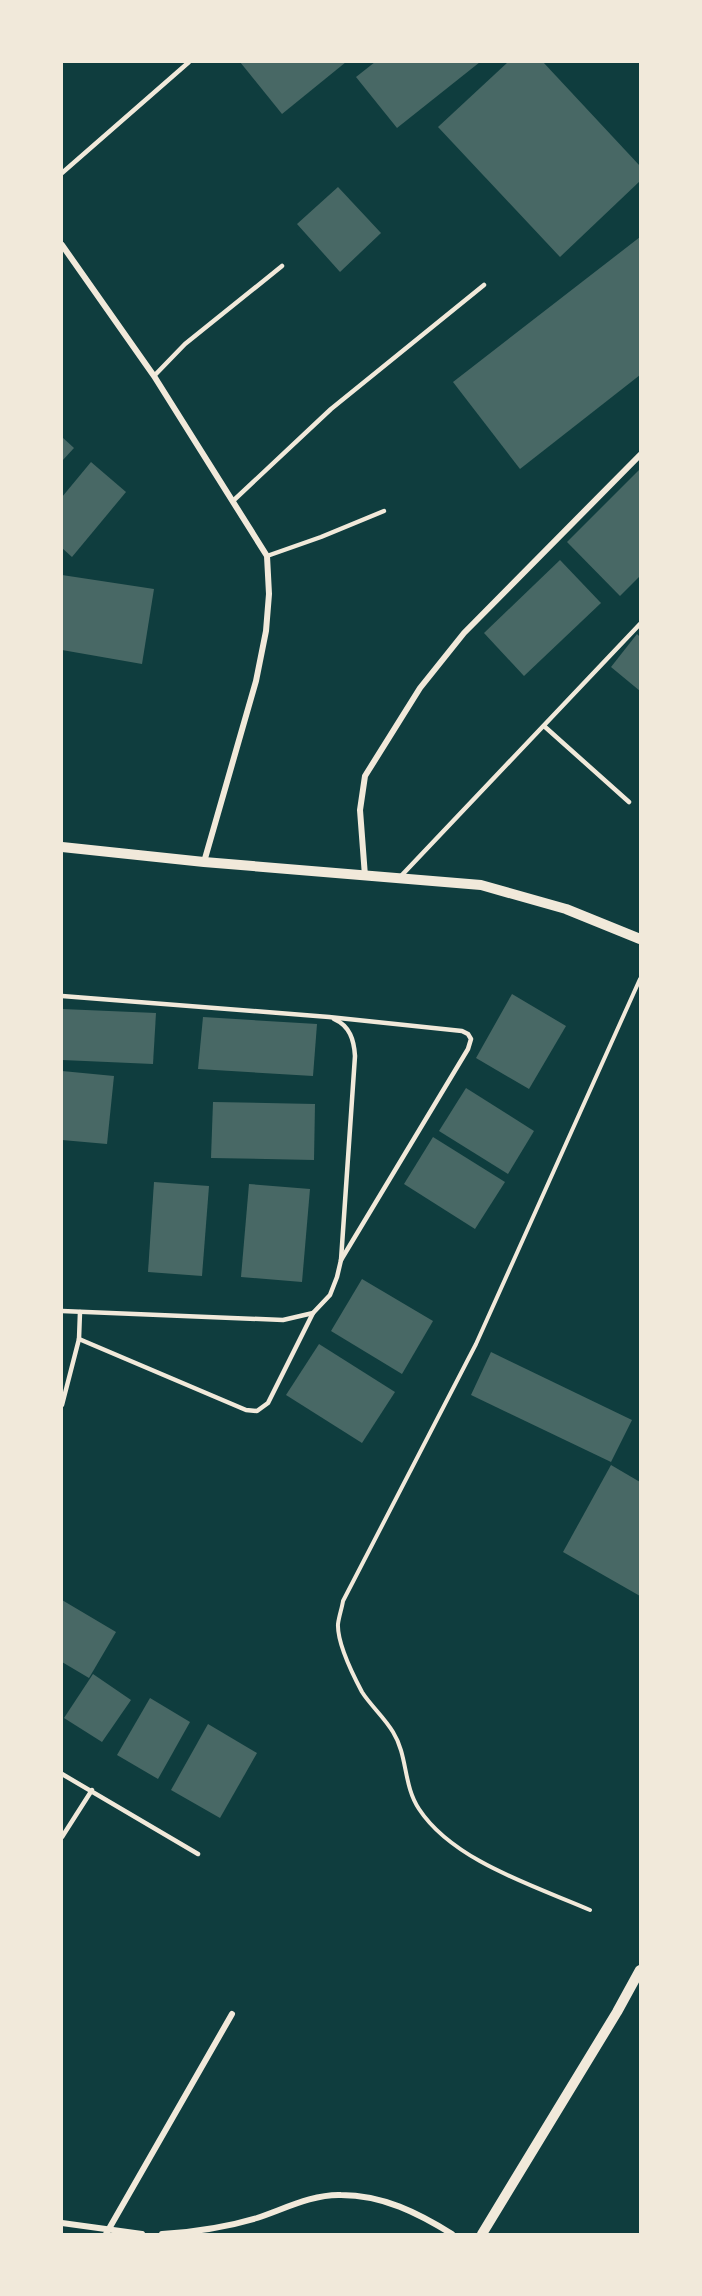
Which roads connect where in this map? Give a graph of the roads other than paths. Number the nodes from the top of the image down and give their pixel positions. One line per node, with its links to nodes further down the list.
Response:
1 (189, 62): 2 (lane)
2 (62, 173)
3 (62, 245): 6 (street)
4 (282, 266): 6 (lane)
5 (484, 285): 8 (lane)
6 (154, 375): 8 (street)
7 (640, 455): 16 (street)
8 (234, 500): 10 (street)
9 (384, 511): 10 (lane)
10 (267, 556): 15 (street)
11 (640, 624): 12 (lane)
12 (544, 726): 13 (lane); 17 (lane)
13 (629, 802)
14 (62, 847): 15 (street)
15 (204, 862): 16 (street)
16 (365, 876): 17 (street)
17 (399, 878): 18 (street)
18 (640, 939)
19 (62, 996): 20 (lane)
20 (329, 1017): 21 (lane); 21 (lane)
21 (341, 1260): 24 (lane)
22 (62, 1311): 23 (lane)
23 (80, 1312): 24 (lane); 25 (lane)
24 (313, 1313): 25 (lane)
25 (79, 1338): 26 (lane)
26 (62, 1405)
27 (62, 1774): 28 (lane)
28 (92, 1790): 29 (lane); 30 (lane)
29 (62, 1837)
30 (198, 1854)
31 (640, 1970): 39 (street)
32 (232, 2014): 34 (street)
33 (62, 2223): 34 (street)
34 (108, 2232): 36 (street)
35 (190, 2233): 37 (street); 38 (street)
36 (142, 2235)
37 (162, 2235)
38 (452, 2235)
39 (482, 2235)

